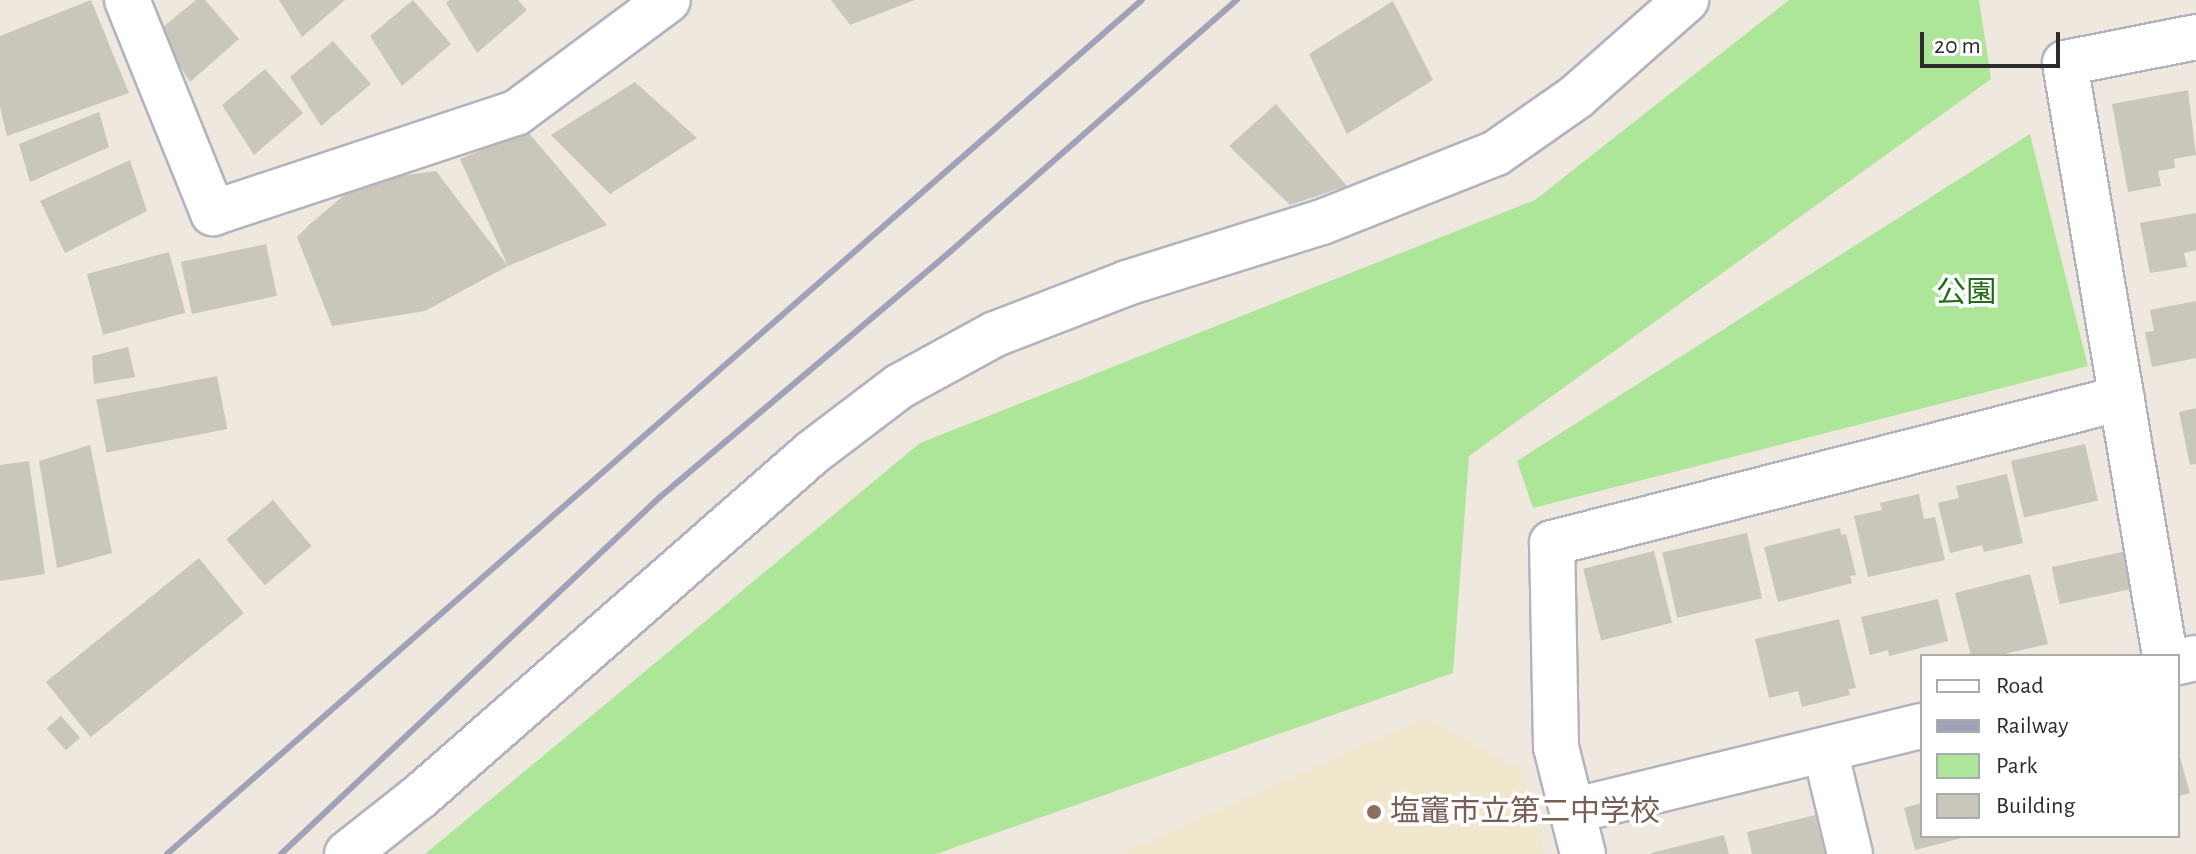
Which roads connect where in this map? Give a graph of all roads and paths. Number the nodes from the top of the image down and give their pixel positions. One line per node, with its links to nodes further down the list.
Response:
1 (127, 0): 2 (street)
2 (668, 0)
3 (1686, 0): 10 (street)
4 (2196, 37): 5 (street)
5 (2122, 398): 6 (street); 9 (street)
6 (2165, 654)
7 (1920, 726): 8 (street)
8 (1825, 750): 9 (street); 12 (street)
9 (1572, 811): 11 (street)
10 (347, 854)
11 (1583, 854)
12 (1850, 854)

